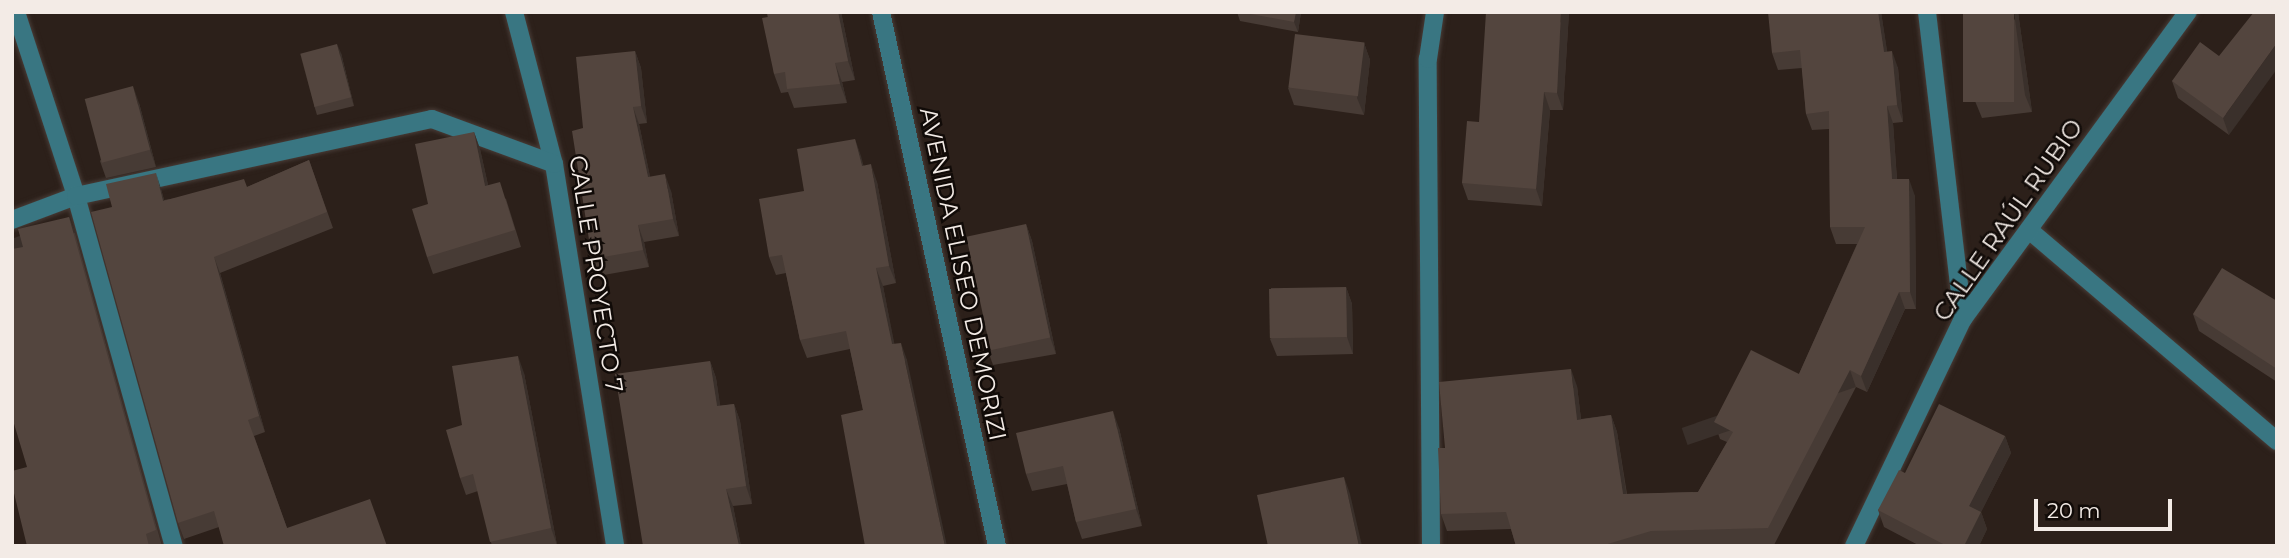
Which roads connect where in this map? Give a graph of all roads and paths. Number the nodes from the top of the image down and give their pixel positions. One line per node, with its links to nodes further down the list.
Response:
1 (16, 12): 8 (street)
2 (514, 12): 7 (street, CALLE PROYECTO 7)
3 (881, 12): 15 (street, AVENIDA ELISEO DEMORIZI)
4 (1435, 12): 16 (street)
5 (1927, 12): 11 (street)
6 (2188, 12): 10 (street, CALLE RAÚL RUBIO)
7 (554, 164): 8 (street); 14 (street, CALLE PROYECTO 7)
8 (76, 196): 9 (street); 13 (street)
9 (12, 220)
10 (2029, 230): 11 (street, CALLE RAÚL RUBIO); 12 (street)
11 (1963, 319): 17 (street, CALLE RAÚL RUBIO)
12 (2277, 441)
13 (174, 546)
14 (615, 546)
15 (997, 546)
16 (1431, 546)
17 (1854, 546)

